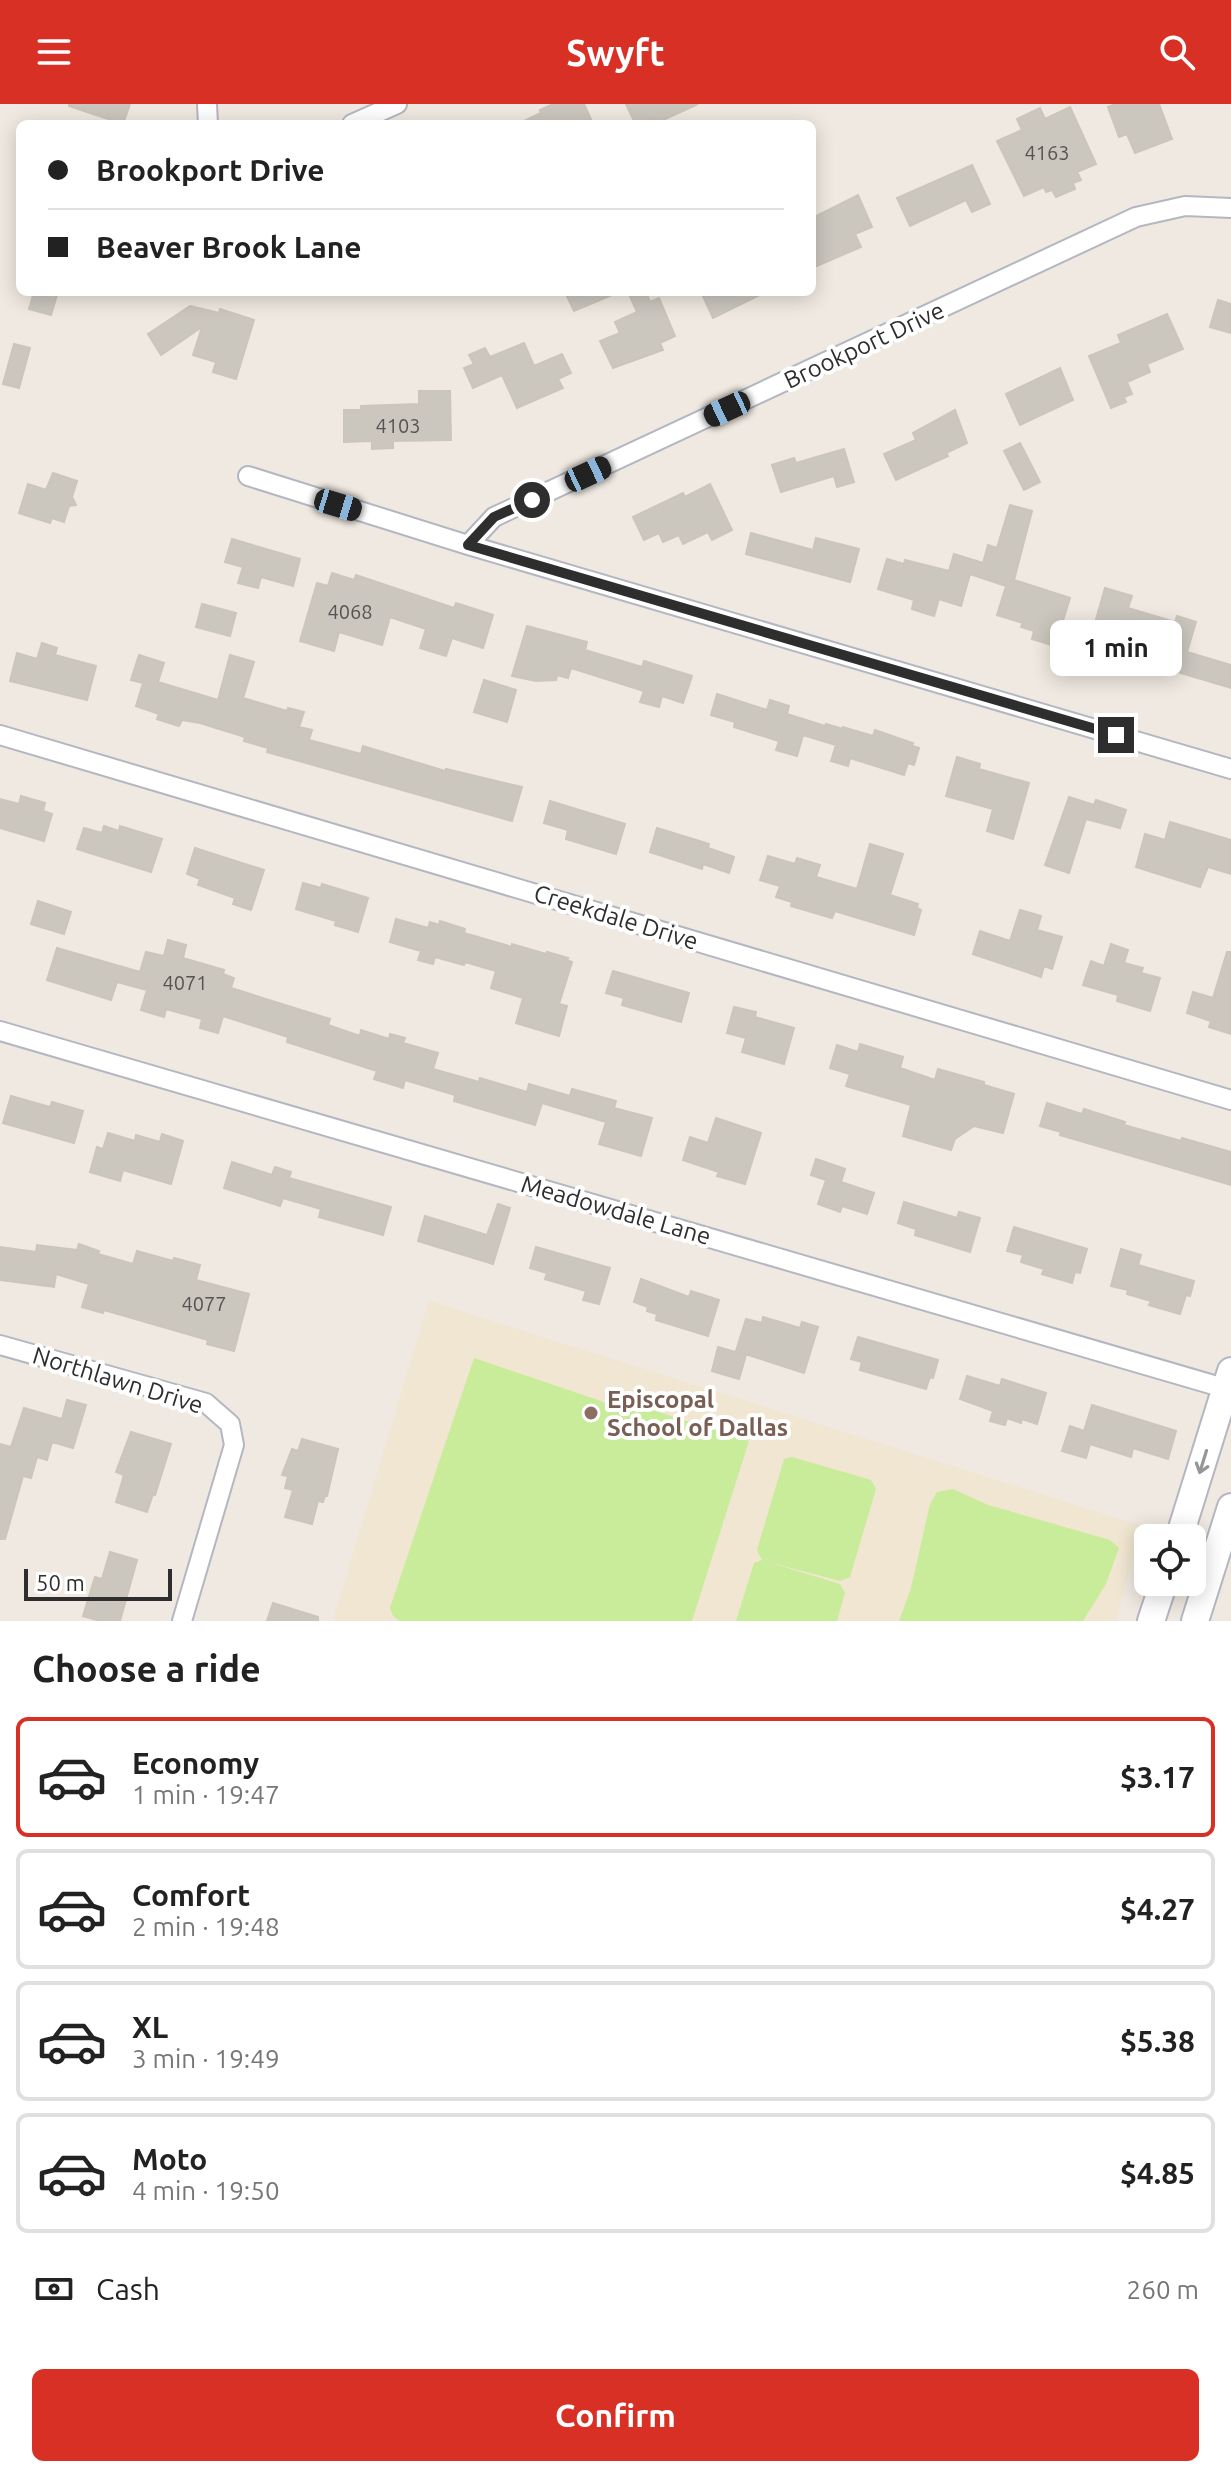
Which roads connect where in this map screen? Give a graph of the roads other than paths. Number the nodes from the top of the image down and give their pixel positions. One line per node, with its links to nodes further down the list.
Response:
1 (397, 104): 2 (street)
2 (361, 120)
3 (1231, 208): 5 (street, Brookport Drive)
4 (248, 476): 5 (street)
5 (468, 545): 7 (street)
6 (0, 735): 9 (street, Creekdale Drive)
7 (1231, 769)
8 (0, 1031): 11 (street, Meadowdale Lane)
9 (1231, 1100)
10 (0, 1345): 15 (street, Northlawn Drive)
11 (1229, 1383): 13 (main road, one-way to 13)
12 (1231, 1507): 17 (main road)
13 (1184, 1524)
14 (1159, 1596): 16 (main road)
15 (182, 1621)
16 (1151, 1621)
17 (1195, 1621)

